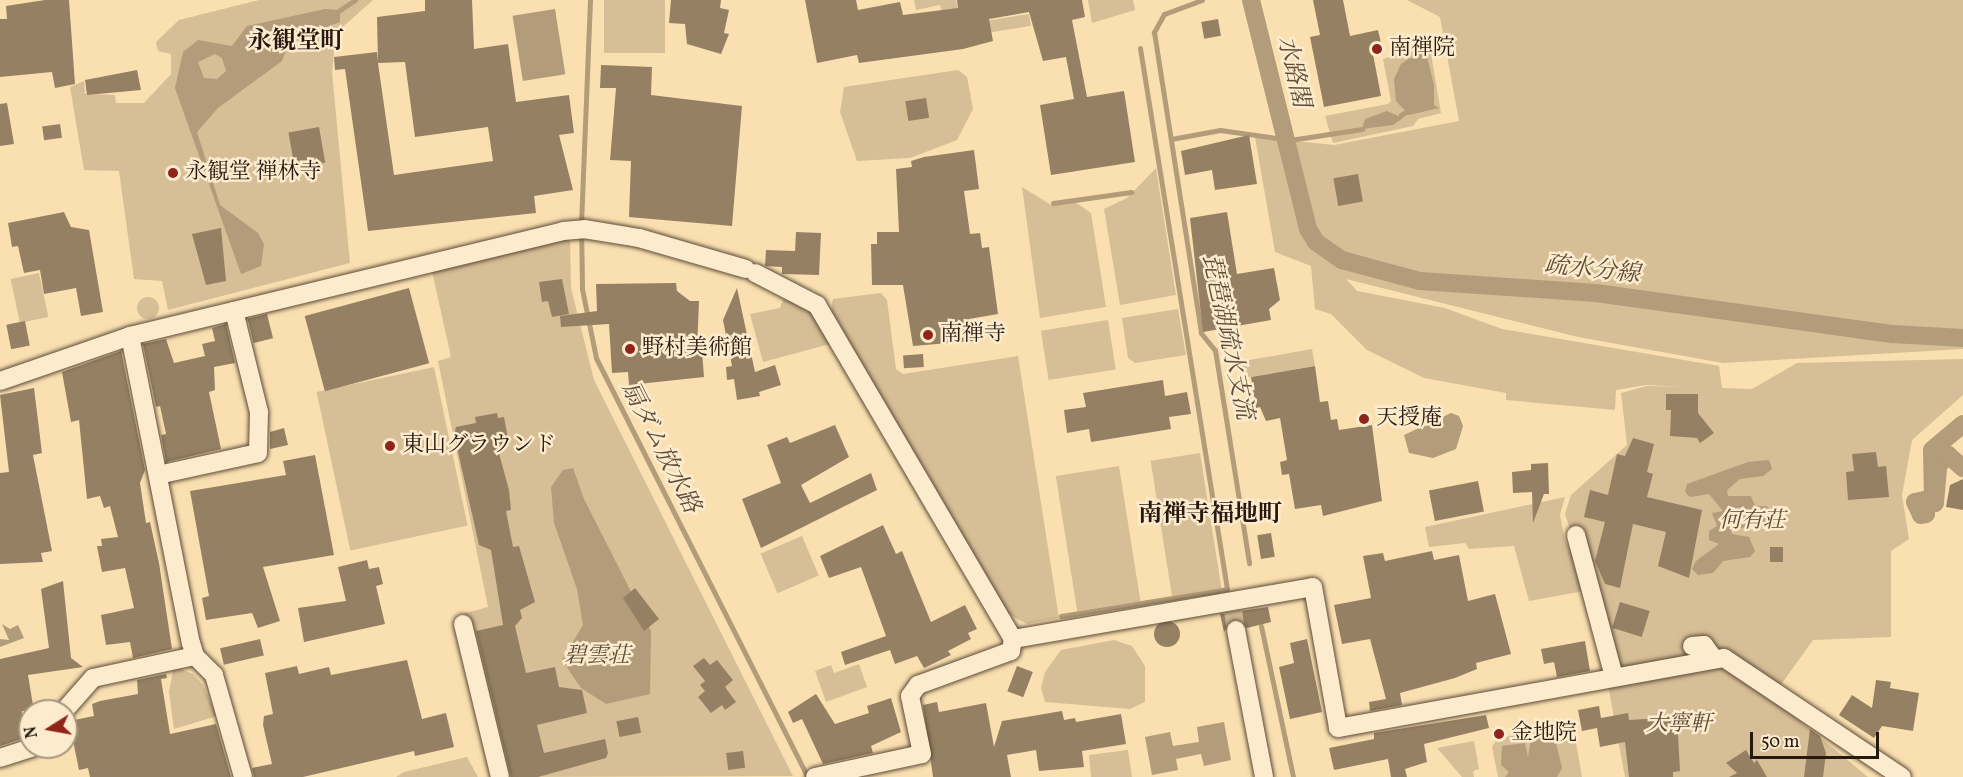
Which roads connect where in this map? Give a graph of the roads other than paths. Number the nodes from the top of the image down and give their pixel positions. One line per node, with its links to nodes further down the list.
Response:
1 (234, 311): 2 (street); 4 (street); 8 (street)
2 (130, 336): 3 (street); 4 (street)
3 (0, 381)
4 (158, 475): 10 (street)
5 (1576, 535): 12 (street)
6 (463, 624): 17 (street)
7 (1236, 630): 19 (street)
8 (1013, 639): 12 (street); 18 (street)
9 (1692, 646): 11 (street)
10 (195, 656): 13 (street); 16 (street)
11 (1714, 659): 12 (street); 20 (street)
12 (1614, 677)
13 (75, 699)
14 (18, 753): 15 (street)
15 (0, 759)
16 (243, 777)
17 (501, 777)
18 (815, 777)
19 (1264, 777)
20 (1902, 777)

